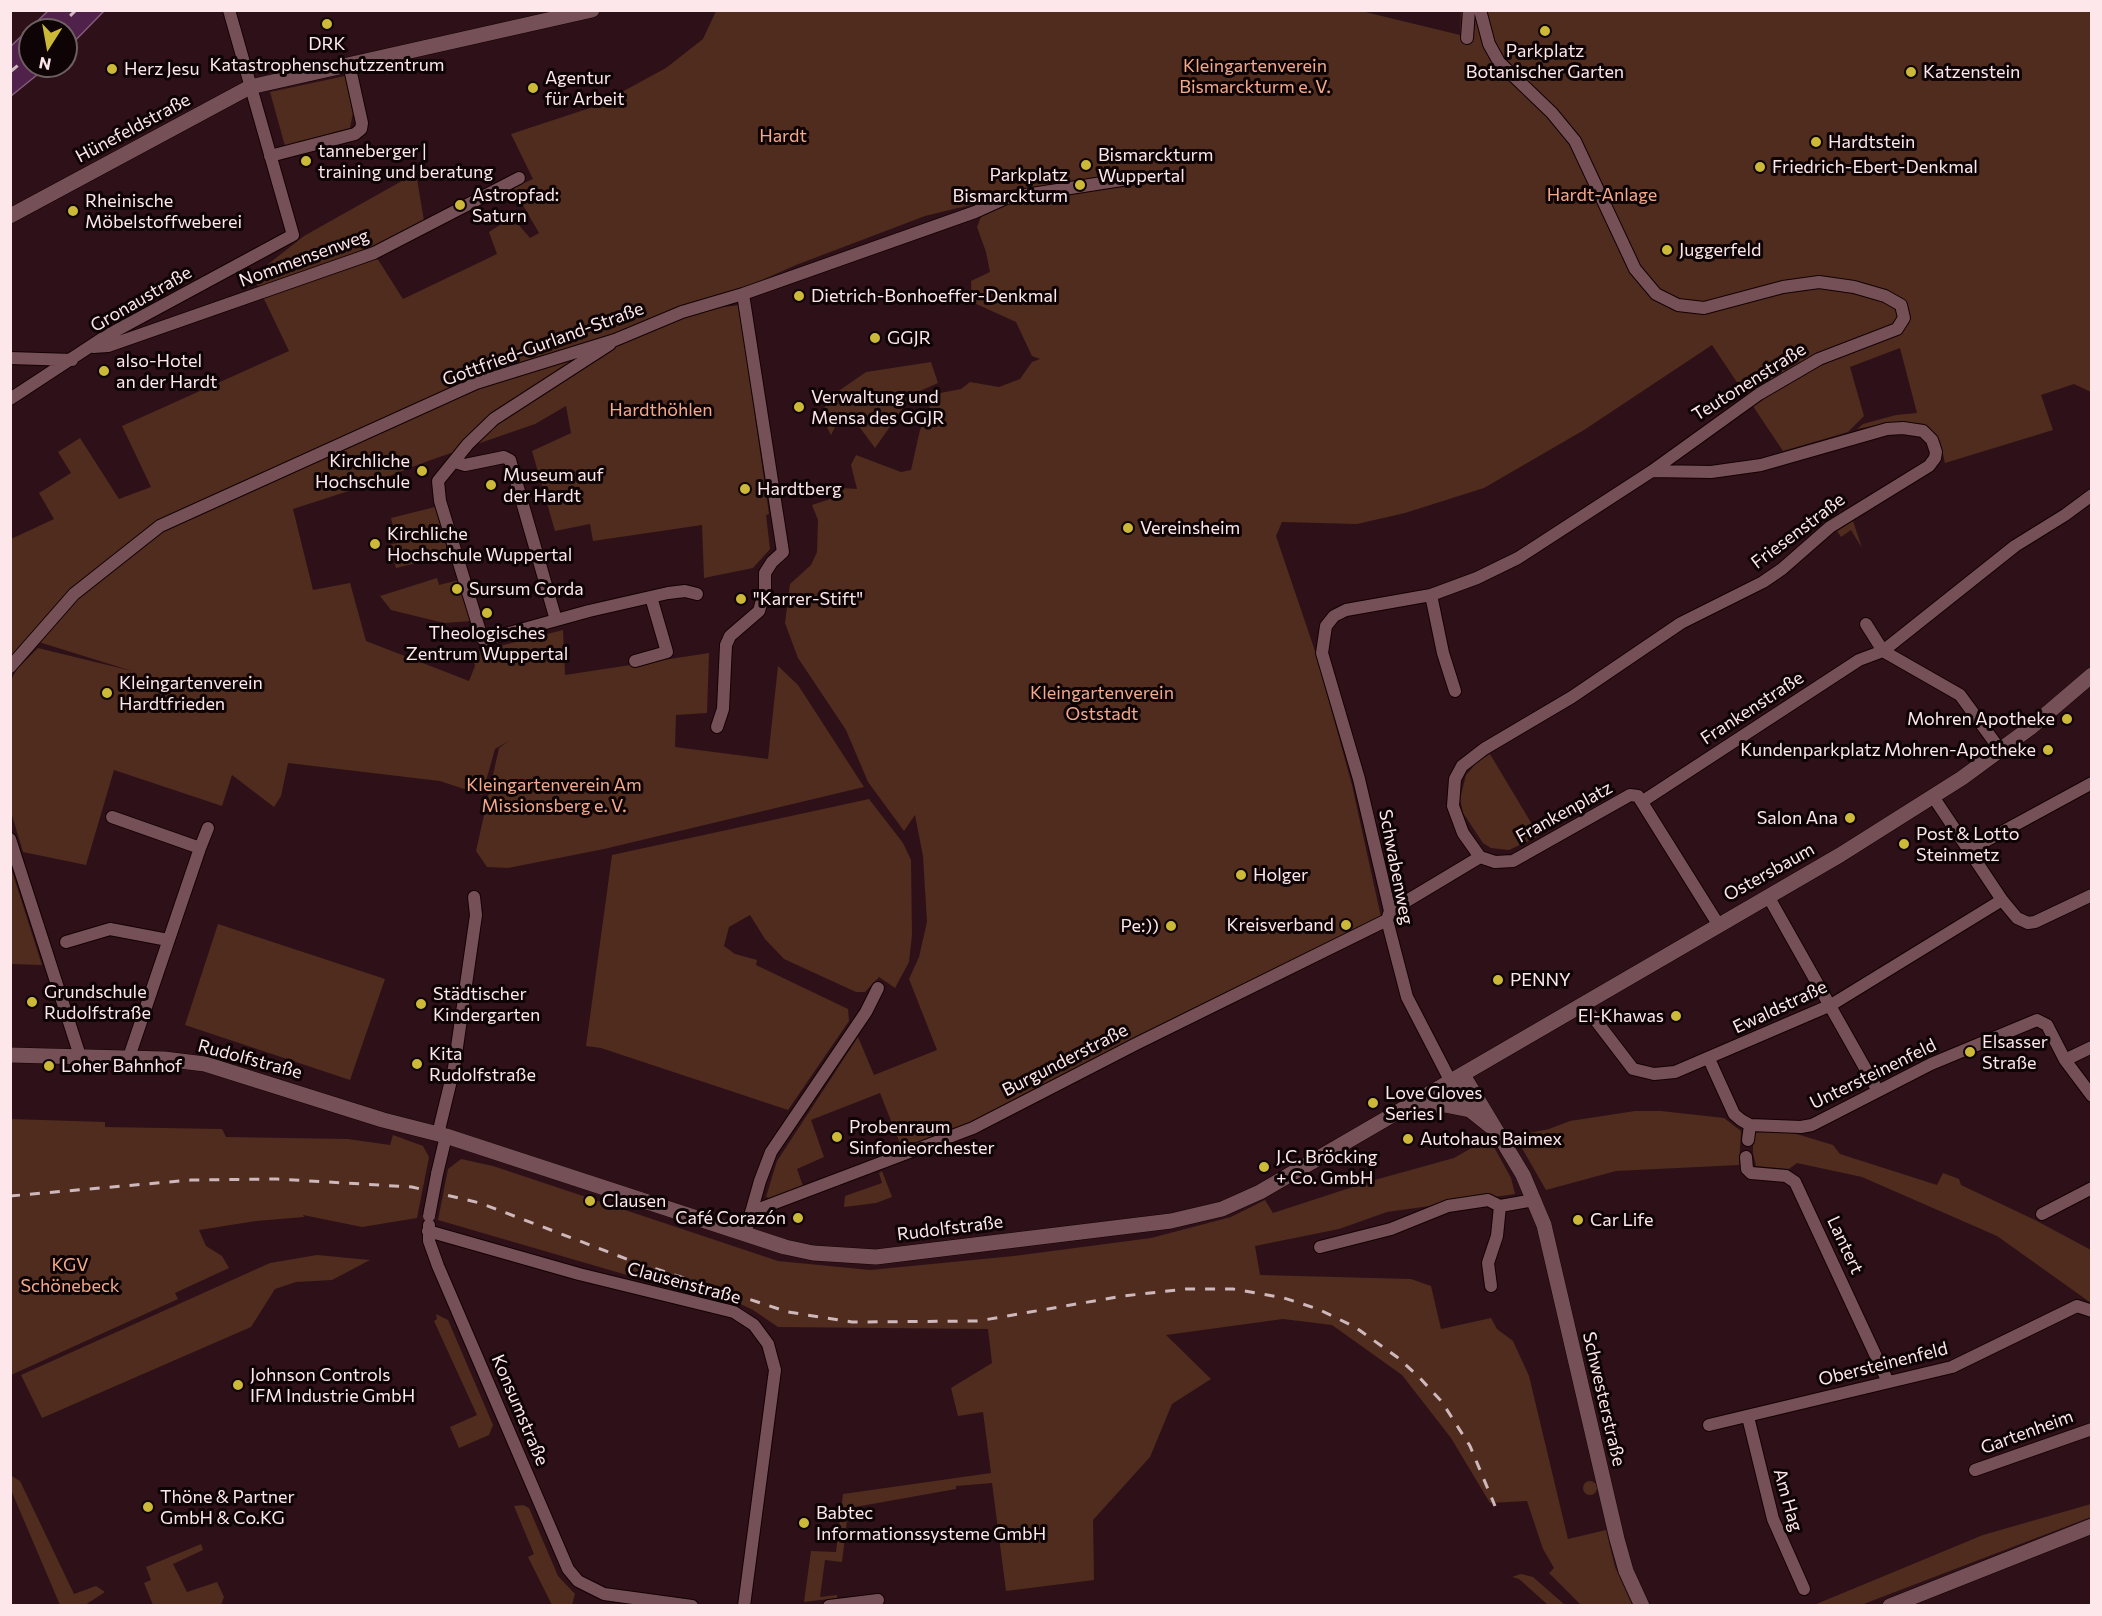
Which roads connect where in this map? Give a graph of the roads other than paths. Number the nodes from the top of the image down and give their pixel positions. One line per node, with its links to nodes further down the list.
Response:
1 (229, 10): 7 (street)
2 (592, 10): 6 (street, Hünefeldstraße)
3 (1469, 10): 5 (street)
4 (1480, 10): 19 (street, Teutonenstraße)
5 (1467, 38)
6 (350, 64): 7 (street, Hünefeldstraße); 8 (street)
7 (249, 87): 8 (street); 11 (street, Hünefeldstraße)
8 (270, 156): 14 (street, Gronaustraße)
9 (1141, 177): 12 (street, Gottfried-Gurland-Straße)
10 (519, 178): 14 (street, Nommensenweg)
11 (10, 216)
12 (743, 294): 13 (street, Gottfried-Gurland-Straße); 32 (street)
13 (615, 340): 18 (street); 29 (street, Gottfried-Gurland-Straße)
14 (91, 348): 16 (street, Gronaustraße)
15 (10, 358): 16 (street)
16 (72, 360): 17 (street, Gronaustraße)
17 (10, 399)
18 (455, 462): 24 (street); 24 (street)
19 (1652, 471): 22 (street, Teutonenstraße); 42 (street, Friesenstraße)
20 (2091, 495): 26 (street, Frankenstraße)
21 (697, 594): 23 (street)
22 (1431, 595): 27 (street, Teutonenstraße); 31 (street)
23 (651, 597): 24 (street); 28 (street)
24 (556, 620)
25 (1866, 624): 26 (street)
26 (1884, 651): 33 (street); 36 (street, Frankenstraße)
27 (1322, 653): 47 (street, Schwabenweg)
28 (635, 661)
29 (10, 667)
30 (2091, 675): 33 (street, Ostersbaum)
31 (1455, 692)
32 (717, 727)
33 (2001, 751): 35 (street, Ostersbaum)
34 (2091, 783): 41 (street)
35 (1934, 798): 41 (street); 44 (street, Ostersbaum)
36 (1643, 801): 42 (street, Frankenplatz); 48 (street)
37 (112, 817): 40 (street)
38 (208, 828): 40 (street)
39 (10, 839): 56 (street)
40 (201, 848): 49 (street)
41 (1969, 850): 46 (street)
42 (1480, 857): 47 (street, Burgunderstraße)
43 (2091, 895): 46 (street)
44 (1768, 896): 48 (street, Ostersbaum); 53 (street)
45 (474, 897): 67 (street)
46 (2002, 900): 53 (street, Ewaldstraße)
47 (1388, 915): 60 (street, Schwabenweg); 73 (street, Burgunderstraße)
48 (1718, 924): 52 (street, Ostersbaum)
49 (168, 940): 50 (street); 57 (street)
50 (66, 942)
51 (878, 988): 73 (street)
52 (1584, 1005): 58 (street, Ewaldstraße); 60 (street, Ostersbaum)
53 (1831, 1005): 58 (street, Ewaldstraße); 61 (street)
54 (2091, 1047): 59 (street)
55 (10, 1055): 56 (street, Rudolfstraße)
56 (80, 1056): 57 (street, Rudolfstraße)
57 (129, 1057): 67 (street, Rudolfstraße)
58 (1709, 1059): 65 (street)
59 (2066, 1060): 61 (street, Untersteinenfeld); 62 (street)
60 (1457, 1078): 63 (street, Rudolfstraße); 64 (street, Schwesterstraße); 66 (street, Schwesterstraße)
61 (1878, 1091): 65 (street, Untersteinenfeld)
62 (2091, 1096)
63 (1405, 1106): 64 (street); 76 (street, Rudolfstraße)
64 (1470, 1110): 66 (street, Schwesterstraße)
65 (1750, 1125): 68 (street)
66 (1498, 1133): 71 (street, Schwesterstraße)
67 (442, 1135): 75 (street, Konsumstraße, bridge); 76 (street, Rudolfstraße)
68 (1748, 1140)
69 (1746, 1157): 80 (street, Lantert)
70 (2091, 1188): 74 (street)
71 (1534, 1200): 72 (street); 91 (street, Schwesterstraße)
72 (1500, 1206): 77 (street); 78 (street)
73 (751, 1212): 76 (street)
74 (2042, 1214)
75 (428, 1231): 88 (street, Konsumstraße); 89 (street, Clausenstraße)
76 (745, 1234)
77 (1320, 1247)
78 (1491, 1286)
79 (2091, 1311): 80 (street, Obersteinenfeld)
80 (1888, 1382): 81 (street, Obersteinenfeld)
81 (1748, 1417): 82 (street, Obersteinenfeld); 86 (street, Am Hag)
82 (1709, 1425)
83 (2091, 1429): 84 (street, Gartenheim)
84 (1975, 1470)
85 (2091, 1526): 92 (street)
86 (1804, 1589)
87 (878, 1600): 90 (street)
88 (692, 1605)
89 (744, 1605)
90 (829, 1605)
91 (1642, 1605)
92 (1890, 1605)

